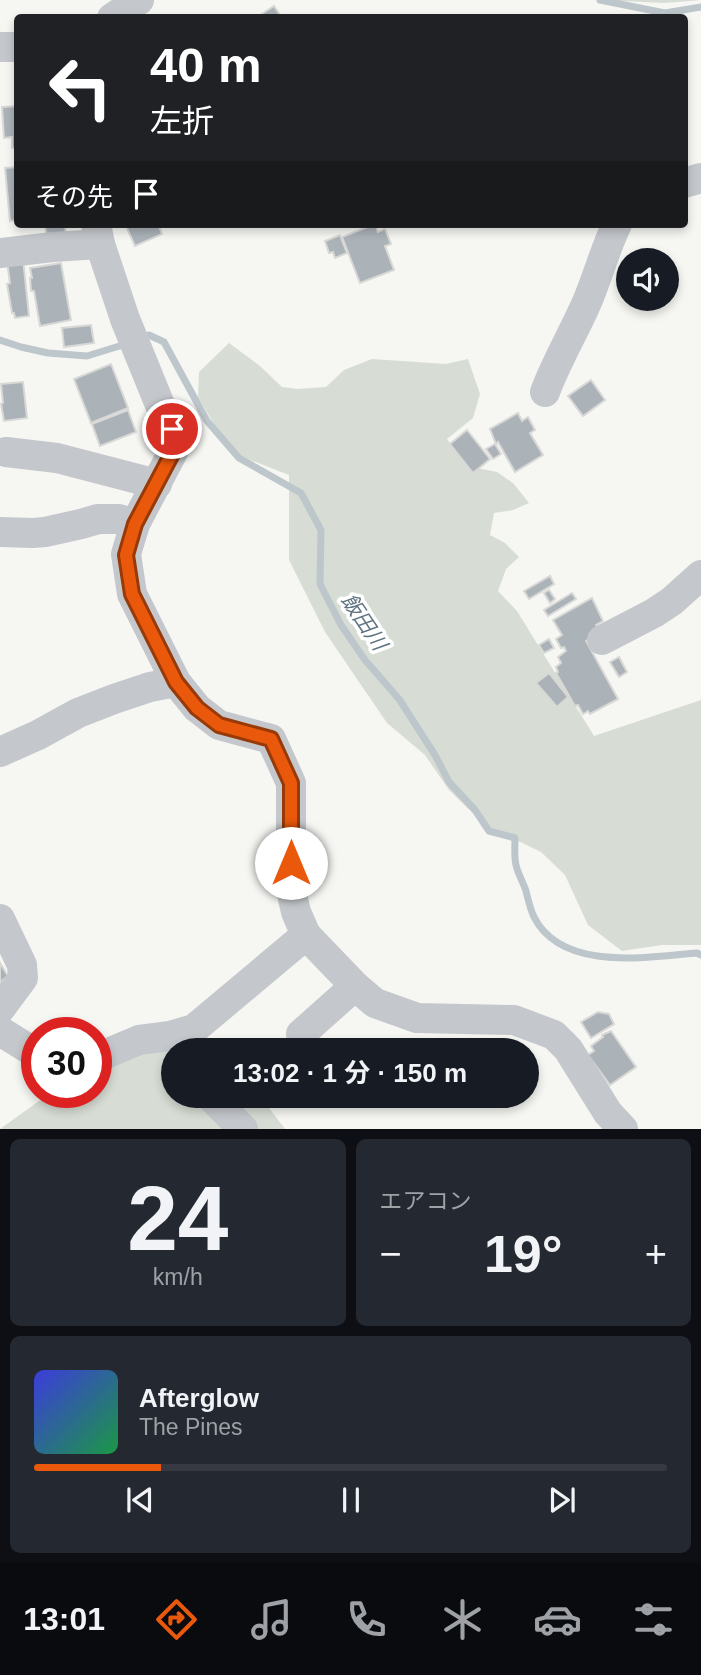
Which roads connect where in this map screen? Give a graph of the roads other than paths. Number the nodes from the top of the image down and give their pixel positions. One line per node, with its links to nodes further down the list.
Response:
1 (139, 0): 2 (street)
2 (118, 14)
3 (615, 228): 6 (street)
4 (98, 234): 5 (street); 8 (street)
5 (0, 253)
6 (545, 392)
7 (6, 452): 8 (street)
8 (157, 484): 9 (street)
9 (135, 524): 10 (street); 13 (street)
10 (0, 531)
11 (701, 575): 12 (street)
12 (603, 640)
13 (176, 682): 14 (street); 16 (street)
14 (0, 752)
15 (0, 919): 18 (street)
16 (306, 934): 17 (street); 21 (street)
17 (355, 986): 20 (street); 27 (street)
18 (0, 1009)
19 (0, 1031): 23 (street)
20 (301, 1034)
21 (180, 1038)
22 (161, 1042): 24 (street)
23 (21, 1044)
24 (112, 1051)
25 (221, 1108): 26 (street)
26 (243, 1129)
27 (623, 1129)

